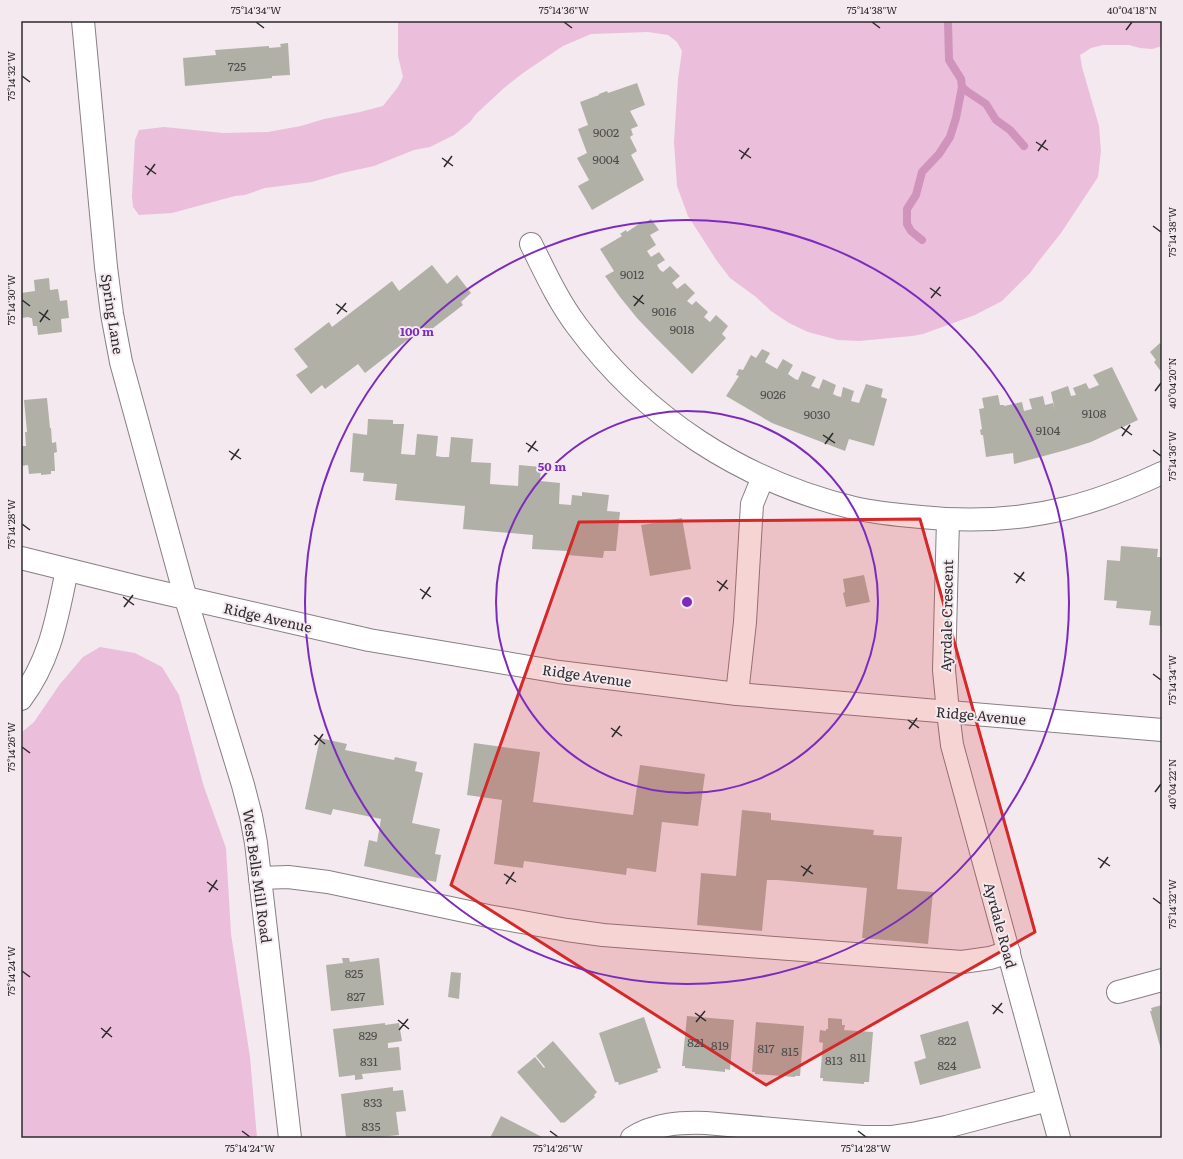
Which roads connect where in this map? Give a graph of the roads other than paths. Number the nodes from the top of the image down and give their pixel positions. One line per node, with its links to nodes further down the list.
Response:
1 (83, 21): 8 (street, Spring Lane)
2 (531, 244): 4 (street)
3 (1162, 473): 5 (street)
4 (763, 478): 5 (street); 9 (street)
5 (948, 520): 11 (street, Ayrdale Crescent)
6 (21, 558): 7 (street, Ridge Avenue)
7 (68, 570): 8 (street, Ridge Avenue); 10 (street)
8 (186, 599): 9 (street, Ridge Avenue); 13 (street, West Bells Mill Road)
9 (737, 694): 11 (street, Ridge Avenue)
10 (21, 698)
11 (948, 712): 12 (street, Ridge Avenue); 14 (street, Ayrdale Road)
12 (1162, 730)
13 (260, 878): 14 (street); 18 (street, West Bells Mill Road)
14 (1009, 952): 17 (street, Ayrdale Road)
15 (1162, 980): 16 (street)
16 (1118, 992)
17 (1048, 1100): 19 (street); 20 (street, Ayrdale Road)
18 (290, 1138)
19 (632, 1138)
20 (1059, 1138)

